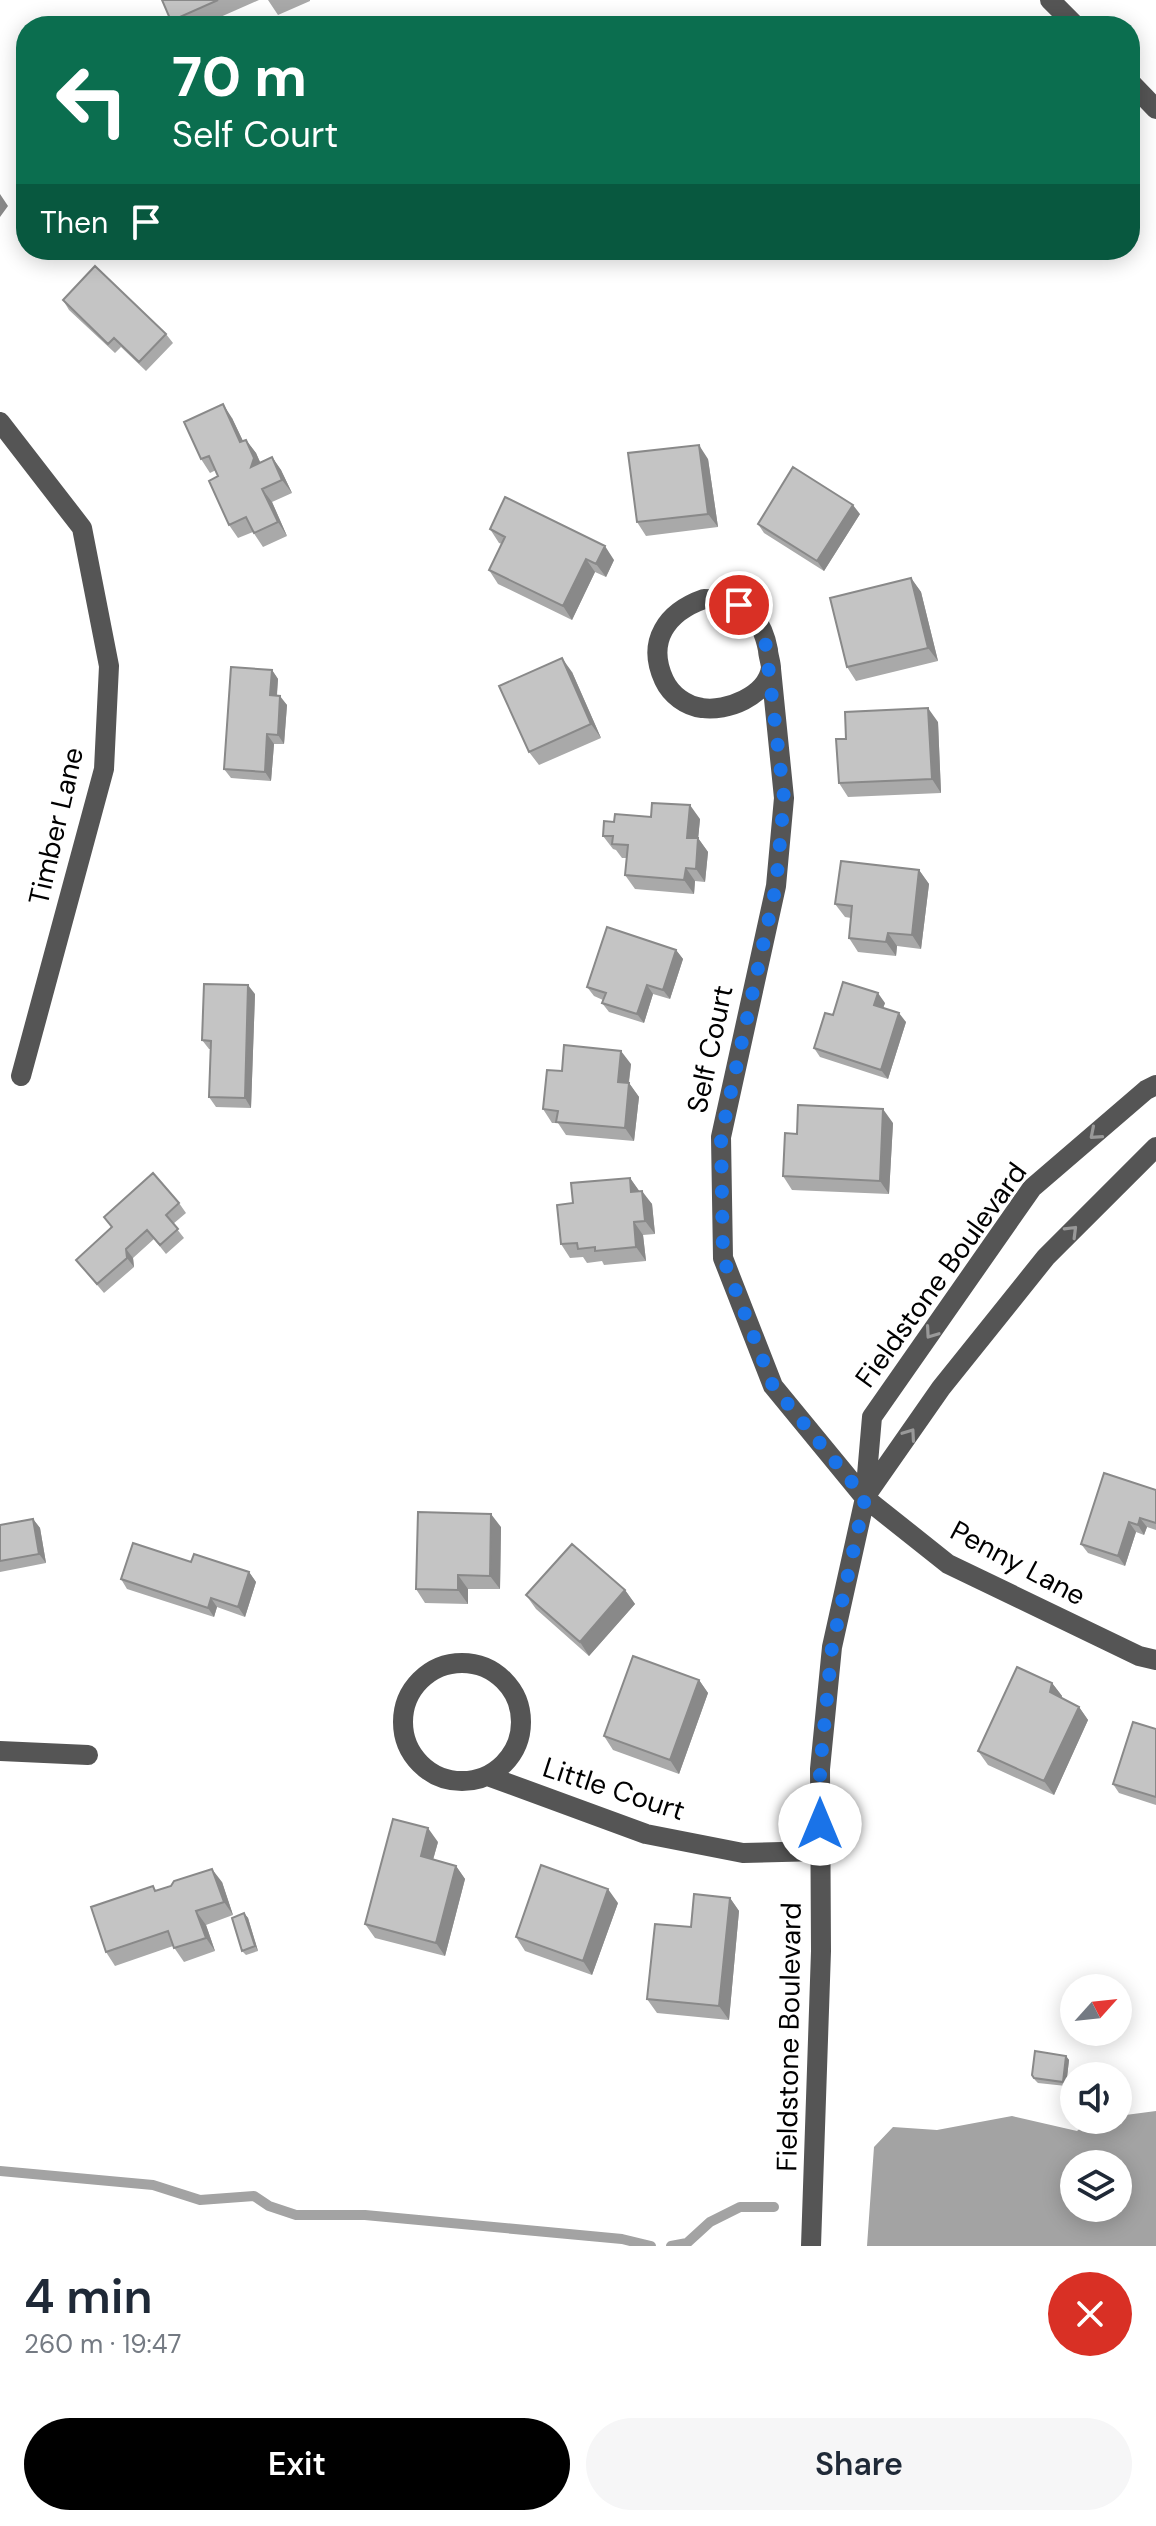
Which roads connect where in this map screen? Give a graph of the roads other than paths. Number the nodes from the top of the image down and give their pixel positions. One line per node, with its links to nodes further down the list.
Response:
1 (1050, 0): 2 (street)
2 (1066, 16)
3 (1140, 92): 4 (street)
4 (1156, 109)
5 (0, 422): 7 (street, Timber Lane)
6 (771, 669): 6 (street, Self Court); 10 (street, Self Court)
7 (21, 1076)
8 (1156, 1085): 10 (street, Fieldstone Boulevard, one-way to 10)
9 (1156, 1147): 10 (street, Fieldstone Boulevard, one-way to 9)
10 (865, 1498): 11 (street, Penny Lane); 15 (street, Fieldstone Boulevard)
11 (1156, 1660)
12 (0, 1751): 13 (street)
13 (88, 1755)
14 (488, 1776): 14 (street, Little Court); 15 (street, Little Court)
15 (821, 1851): 16 (street, Fieldstone Boulevard)
16 (811, 2246)

